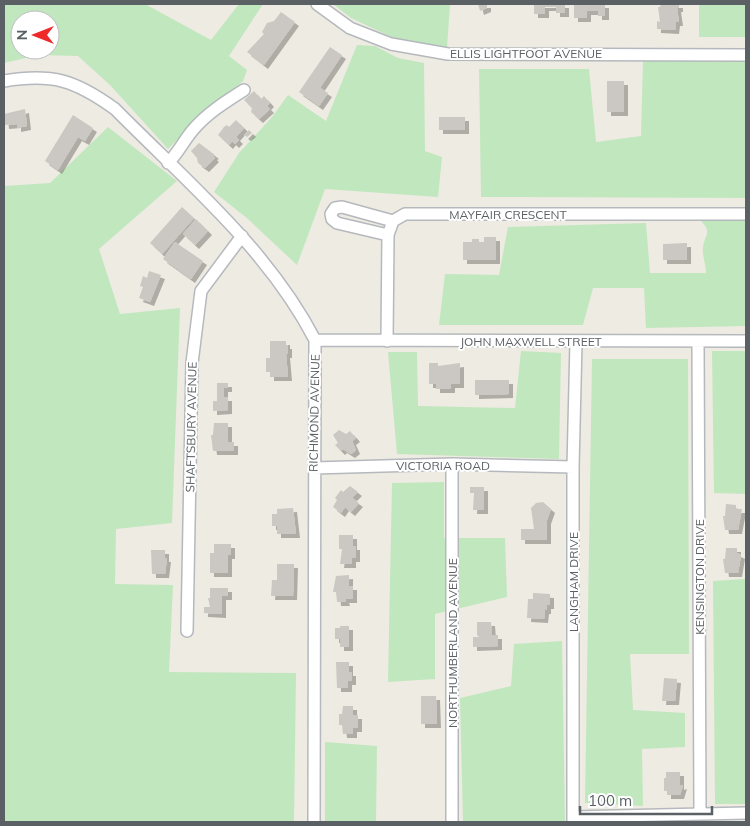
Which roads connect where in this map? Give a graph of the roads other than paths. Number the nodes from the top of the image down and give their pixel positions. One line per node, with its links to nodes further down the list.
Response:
1 (317, 4): 2 (street, ELLIS LIGHTFOOT AVENUE)
2 (746, 55)
3 (4, 81): 5 (street, RICHMOND AVENUE)
4 (244, 90): 5 (street)
5 (168, 163): 8 (street, RICHMOND AVENUE)
6 (746, 214): 7 (street, MAYFAIR CRESCENT)
7 (394, 221): 9 (street); 9 (street)
8 (242, 236): 10 (street, RICHMOND AVENUE); 18 (street, SHAFTSBURY AVENUE)
9 (388, 236): 11 (street)
10 (315, 340): 11 (street, JOHN MAXWELL STREET); 17 (street, RICHMOND AVENUE)
11 (387, 341): 14 (street, JOHN MAXWELL STREET)
12 (698, 341): 13 (street, JOHN MAXWELL STREET); 14 (street, JOHN MAXWELL STREET); 19 (street, KENSINGTON DRIVE)
13 (746, 341)
14 (576, 342): 16 (street, LANGHAM DRIVE)
15 (452, 464): 16 (street, VICTORIA ROAD); 17 (street, VICTORIA ROAD); 23 (street, NORTHUMBERLAND AVENUE)
16 (573, 467): 21 (street, LANGHAM DRIVE)
17 (314, 468): 22 (street, RICHMOND AVENUE)
18 (187, 631)
19 (700, 813): 20 (street); 21 (street)
20 (746, 813)
21 (573, 819)
22 (314, 822)
23 (452, 822)

